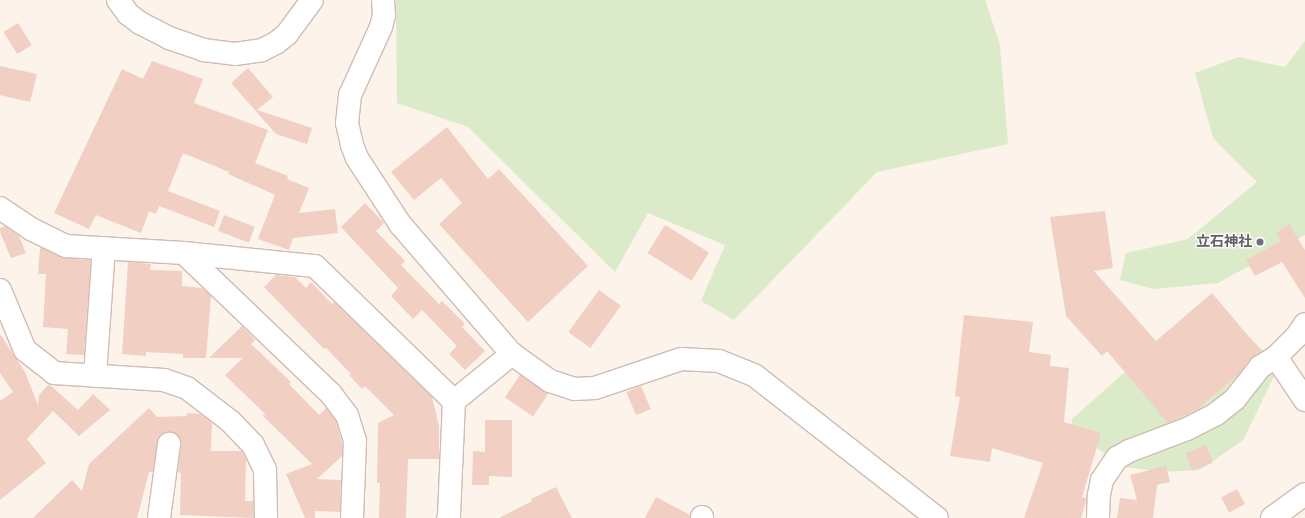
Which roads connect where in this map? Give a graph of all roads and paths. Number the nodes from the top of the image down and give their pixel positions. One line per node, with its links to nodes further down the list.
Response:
1 (118, 0): 2 (street)
2 (312, 0)
3 (383, 0): 9 (street)
4 (0, 208): 5 (street)
5 (104, 248): 6 (street); 11 (street)
6 (184, 253): 13 (street); 18 (street)
7 (0, 290): 11 (street)
8 (1305, 324): 10 (street)
9 (512, 354): 13 (street); 20 (street)
10 (1276, 357): 12 (street); 21 (street)
11 (95, 376): 17 (street)
12 (1305, 400)
13 (454, 401): 19 (street)
14 (169, 444): 16 (street)
15 (1305, 494): 22 (street)
16 (159, 518)
17 (266, 518)
18 (352, 518)
19 (448, 518)
20 (937, 518)
21 (1098, 518)
22 (1272, 518)

